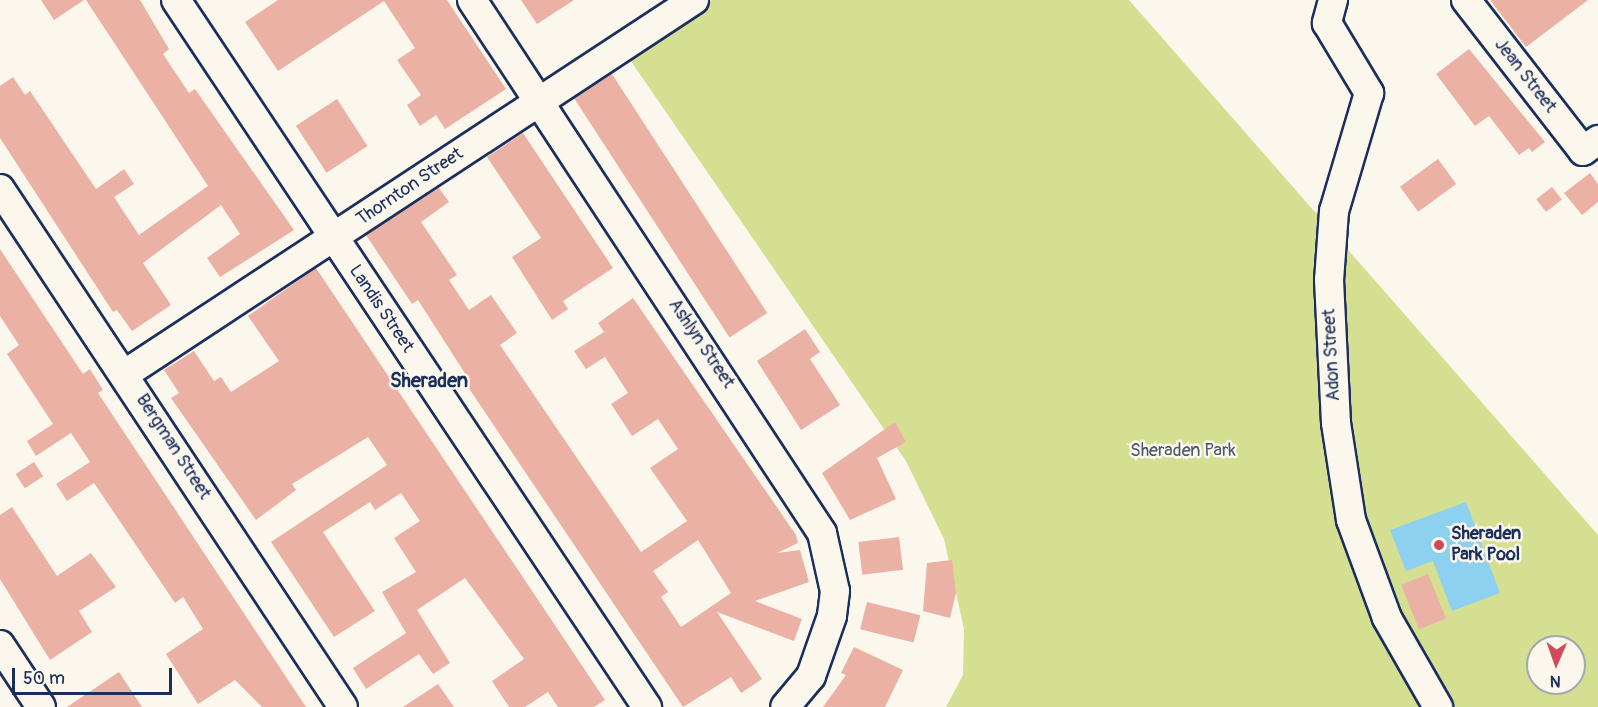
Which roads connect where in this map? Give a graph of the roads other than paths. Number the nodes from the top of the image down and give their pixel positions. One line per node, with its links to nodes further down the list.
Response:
1 (176, 0): 9 (street, Landis Street)
2 (472, 0): 6 (street, Ashlyn Street)
3 (694, 0): 6 (street, Thornton Street)
4 (1333, 0): 16 (street, Adon Street)
5 (1466, 0): 7 (street, Jean Street)
6 (539, 101): 9 (street, Thornton Street); 15 (street, Ashlyn Street)
7 (1590, 146)
8 (0, 189): 10 (street, Bergman Street)
9 (333, 237): 10 (street, Thornton Street); 14 (street, Landis Street)
10 (125, 374): 13 (street, Bergman Street)
11 (0, 645): 12 (street)
12 (41, 707)
13 (343, 707)
14 (647, 707)
15 (785, 707)
16 (1438, 707)

